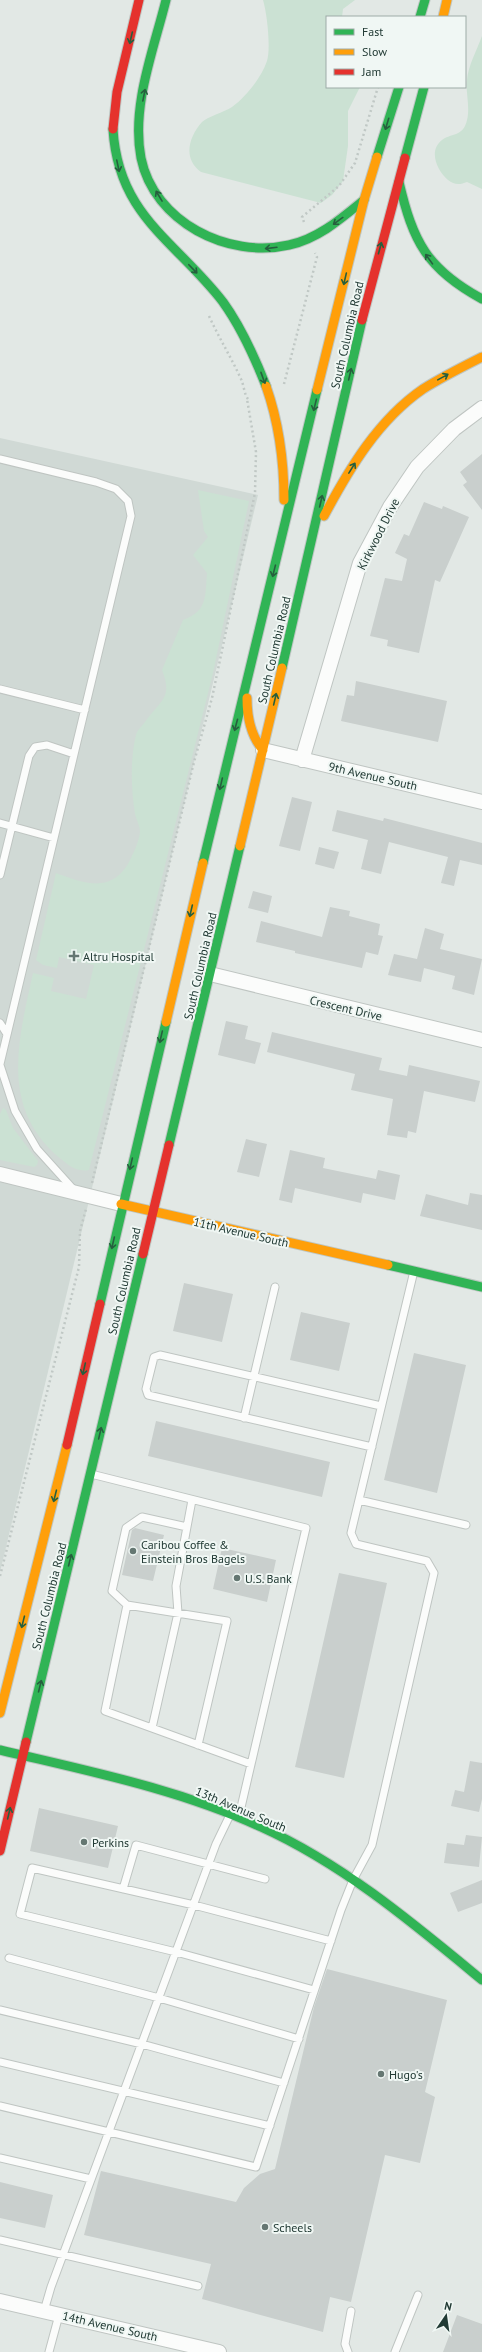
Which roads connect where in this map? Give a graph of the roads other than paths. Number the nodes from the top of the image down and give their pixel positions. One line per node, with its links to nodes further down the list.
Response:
1 (139, 0): 15 (main road, one-way to 15)
2 (166, 0): 10 (main road, one-way to 2)
3 (425, 0): 5 (main road)
4 (447, 0): 6 (main road)
5 (420, 16)
6 (443, 16)
7 (399, 88): 10 (main road, South Columbia Road, one-way to 10)
8 (424, 88): 9 (main road, South Columbia Road)
9 (399, 180): 11 (main road, one-way to 9); 16 (main road, South Columbia Road, one-way to 9)
10 (364, 200): 15 (main road, South Columbia Road, one-way to 15)
11 (482, 299)
12 (482, 358): 16 (main road, one-way to 12)
13 (482, 408): 22 (street, Kirkwood Drive)
14 (0, 459): 19 (lane)
15 (283, 533): 17 (main road, South Columbia Road, one-way to 17)
16 (313, 539): 20 (main road, South Columbia Road, one-way to 16)
17 (248, 675): 20 (main road); 35 (main road, South Columbia Road, one-way to 35)
18 (0, 689): 19 (lane)
19 (85, 710): 21 (lane)
20 (263, 750): 22 (street, 9th Avenue South); 28 (main road, South Columbia Road)
21 (74, 754): 25 (lane); 26 (lane)
22 (302, 760): 23 (street, 9th Avenue South)
23 (482, 802)
24 (0, 823): 25 (lane)
25 (12, 826): 26 (lane); 27 (lane)
26 (54, 838): 30 (lane)
27 (0, 875)
28 (210, 974): 31 (street, Crescent Drive); 36 (main road, South Columbia Road)
29 (0, 1023): 30 (lane)
30 (7, 1034): 32 (lane)
31 (482, 1040)
32 (0, 1064): 34 (lane)
33 (0, 1174): 34 (street, 11th Avenue South)
34 (77, 1193): 35 (street, 11th Avenue South)
35 (122, 1204): 36 (main road, 11th Avenue South); 51 (main road, South Columbia Road, one-way to 51)
36 (153, 1211): 37 (main road, 11th Avenue South); 44 (main road, South Columbia Road, one-way to 36)
37 (414, 1271): 39 (main road, 11th Avenue South); 41 (lane)
38 (275, 1287): 40 (lane)
39 (482, 1287)
40 (254, 1377): 41 (lane); 42 (lane); 42 (lane)
41 (381, 1406): 43 (lane)
42 (244, 1418): 43 (lane)
43 (372, 1447): 46 (lane)
44 (91, 1474): 45 (lane); 55 (main road, South Columbia Road, one-way to 44)
45 (192, 1500): 48 (lane); 56 (lane)
46 (359, 1500): 47 (lane); 61 (lane)
47 (466, 1525)
48 (187, 1527): 49 (lane); 50 (lane)
49 (127, 1605): 50 (lane); 52 (lane)
50 (178, 1613): 52 (lane); 53 (lane)
51 (0, 1714)
52 (152, 1728): 53 (lane)
53 (198, 1745): 56 (lane)
54 (0, 1750): 55 (main road, 13th Avenue South)
55 (23, 1756): 57 (main road, 13th Avenue South); 58 (main road, South Columbia Road, one-way to 55)
56 (251, 1764): 57 (lane)
57 (234, 1817): 59 (lane); 61 (main road, 13th Avenue South)
58 (0, 1850)
59 (210, 1863): 60 (lane); 62 (lane); 63 (lane)
60 (265, 1879)
61 (353, 1880): 64 (lane); 67 (main road, 13th Avenue South)
62 (123, 1889): 63 (lane); 65 (lane)
63 (194, 1905): 64 (lane); 65 (lane)
64 (331, 1941): 68 (lane)
65 (176, 1952): 68 (lane); 69 (lane)
66 (9, 1958): 69 (lane)
67 (482, 1980)
68 (314, 1990): 71 (lane)
69 (159, 1998): 71 (lane); 72 (lane)
70 (0, 2010): 72 (lane)
71 (298, 2039): 74 (lane)
72 (142, 2044): 74 (lane); 75 (lane)
73 (0, 2062): 75 (lane)
74 (284, 2083): 77 (lane)
75 (124, 2090): 77 (lane); 78 (lane)
76 (0, 2106): 78 (lane)
77 (270, 2126): 78 (lane)
78 (109, 2131): 80 (lane)
79 (0, 2158): 80 (lane)
80 (91, 2179): 82 (lane)
81 (0, 2240): 82 (lane)
82 (63, 2256): 83 (lane); 86 (lane)
83 (198, 2286)
84 (418, 2295): 92 (lane)
85 (0, 2300): 86 (street, 14th Avenue South)
86 (44, 2311): 88 (street, 14th Avenue South)
87 (351, 2311): 91 (lane)
88 (59, 2315): 89 (lane); 90 (street, 14th Avenue South)
89 (49, 2352)
90 (219, 2352)
91 (348, 2352)
92 (395, 2352)

